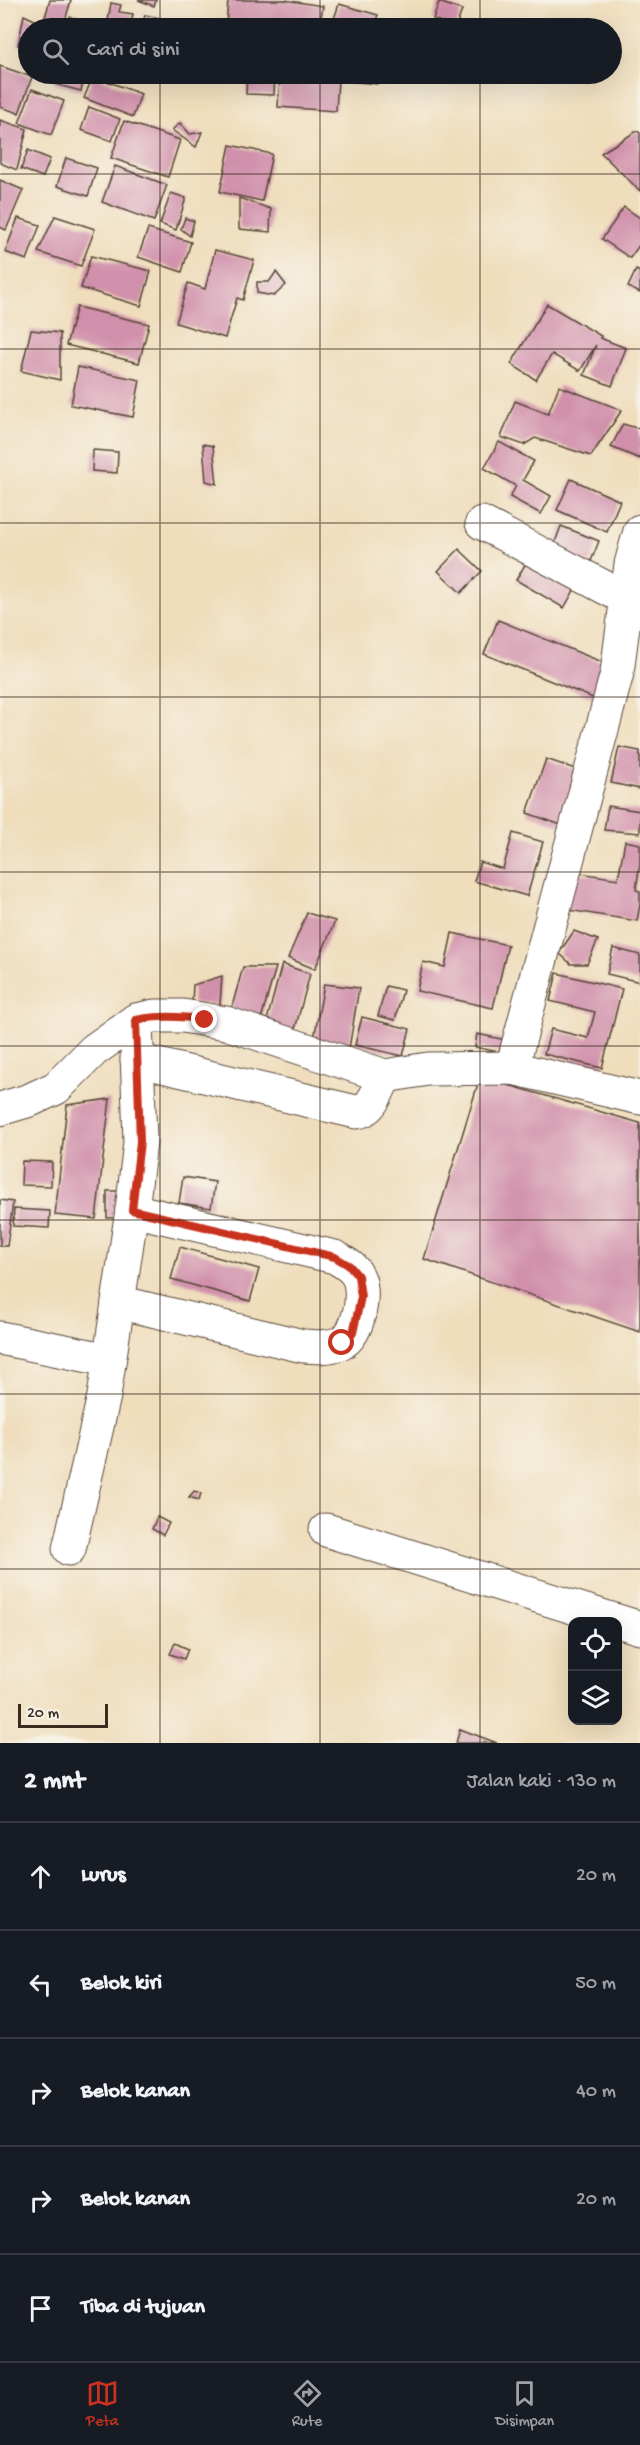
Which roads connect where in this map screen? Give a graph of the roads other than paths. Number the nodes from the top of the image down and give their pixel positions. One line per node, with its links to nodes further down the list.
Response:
1 (482, 523): 3 (street)
2 (640, 531): 3 (street)
3 (627, 599): 6 (street)
4 (136, 1020): 5 (street); 7 (street); 9 (street)
5 (137, 1060): 7 (street); 10 (street)
6 (512, 1068): 7 (street); 8 (street)
7 (385, 1076)
8 (640, 1098)
9 (0, 1109)
10 (132, 1210): 11 (street); 11 (street)
11 (118, 1302): 13 (street)
12 (0, 1338): 13 (street)
13 (109, 1360): 15 (street)
14 (326, 1530): 16 (street)
15 (69, 1549)
16 (640, 1628)

